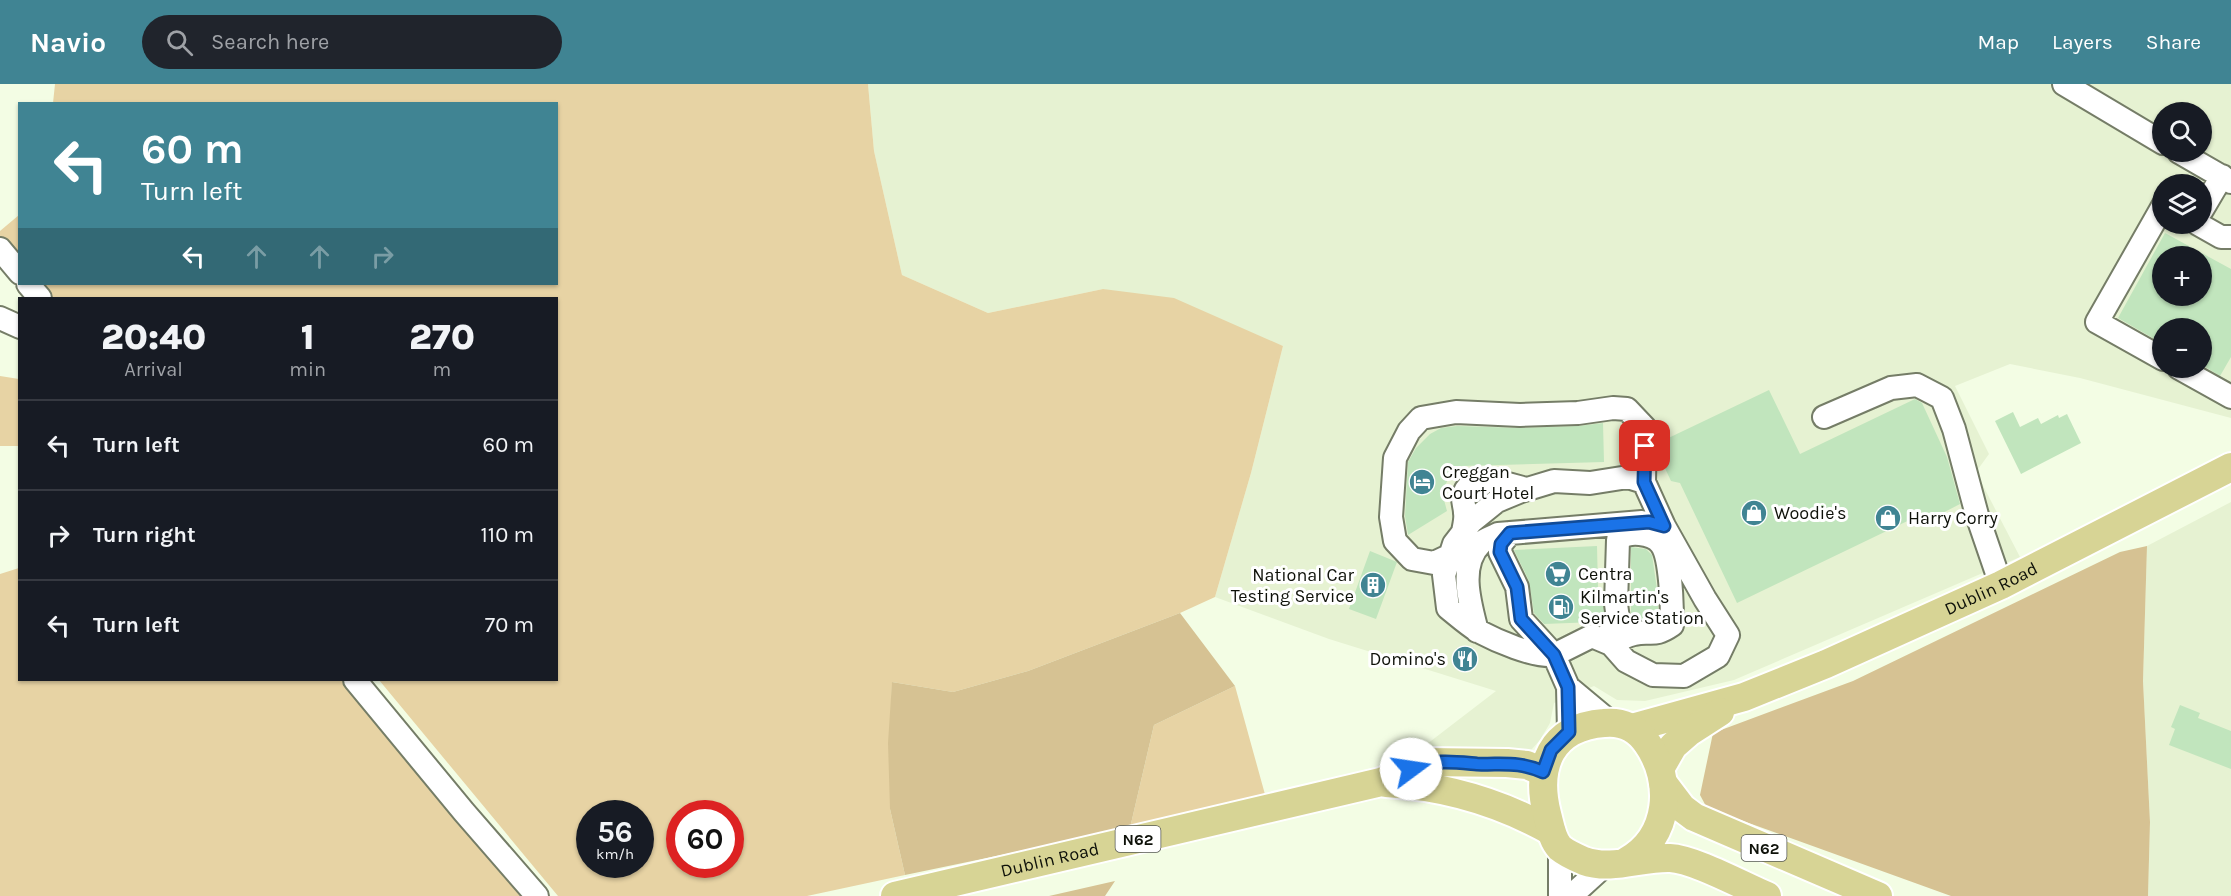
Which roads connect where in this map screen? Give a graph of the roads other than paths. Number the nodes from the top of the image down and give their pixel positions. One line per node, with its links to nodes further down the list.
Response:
1 (2064, 84): 2 (street)
2 (2152, 136)
3 (2196, 162): 4 (street)
4 (2226, 179): 5 (street)
5 (2212, 197)
6 (2152, 225): 15 (street)
7 (2212, 232): 8 (street)
8 (2231, 237)
9 (0, 249): 10 (street)
10 (18, 271)
11 (29, 285): 12 (street)
12 (39, 297)
13 (0, 318): 14 (street)
14 (18, 326)
15 (2152, 353)
16 (2198, 378): 17 (street)
17 (2231, 396)
18 (1824, 417): 24 (street)
19 (2231, 467): 24 (main road, Dublin Road)
20 (1644, 482): 21 (street); 23 (street); 23 (street)
21 (1664, 526): 22 (street); 26 (street)
22 (1510, 533): 25 (street); 27 (street)
23 (1450, 555): 25 (street)
24 (2001, 585): 30 (main road, Dublin Road)
25 (1477, 631): 27 (street)
26 (1608, 642): 26 (street); 27 (street)
27 (1554, 655): 29 (street)
28 (356, 681): 38 (street)
29 (1568, 687): 31 (street); 32 (street)
30 (1744, 697): 31 (main road, Dublin Road); 34 (main road, Dublin Road)
31 (1621, 725): 32 (main road); 34 (main road, N62)
32 (1569, 732): 33 (main road)
33 (1543, 772): 35 (main road, Dublin Road / N62); 36 (main road)
34 (1662, 775): 37 (main road, N62); 43 (main road, N62)
35 (1381, 782): 36 (main road, Dublin Road / N62); 39 (main road, Dublin Road / N62)
36 (1556, 839): 37 (main road, N62); 40 (street)
37 (1616, 863): 41 (street); 42 (main road, N62)
38 (537, 896)
39 (895, 896)
40 (1560, 896)
41 (1571, 896)
42 (1767, 896)
43 (1878, 896)

